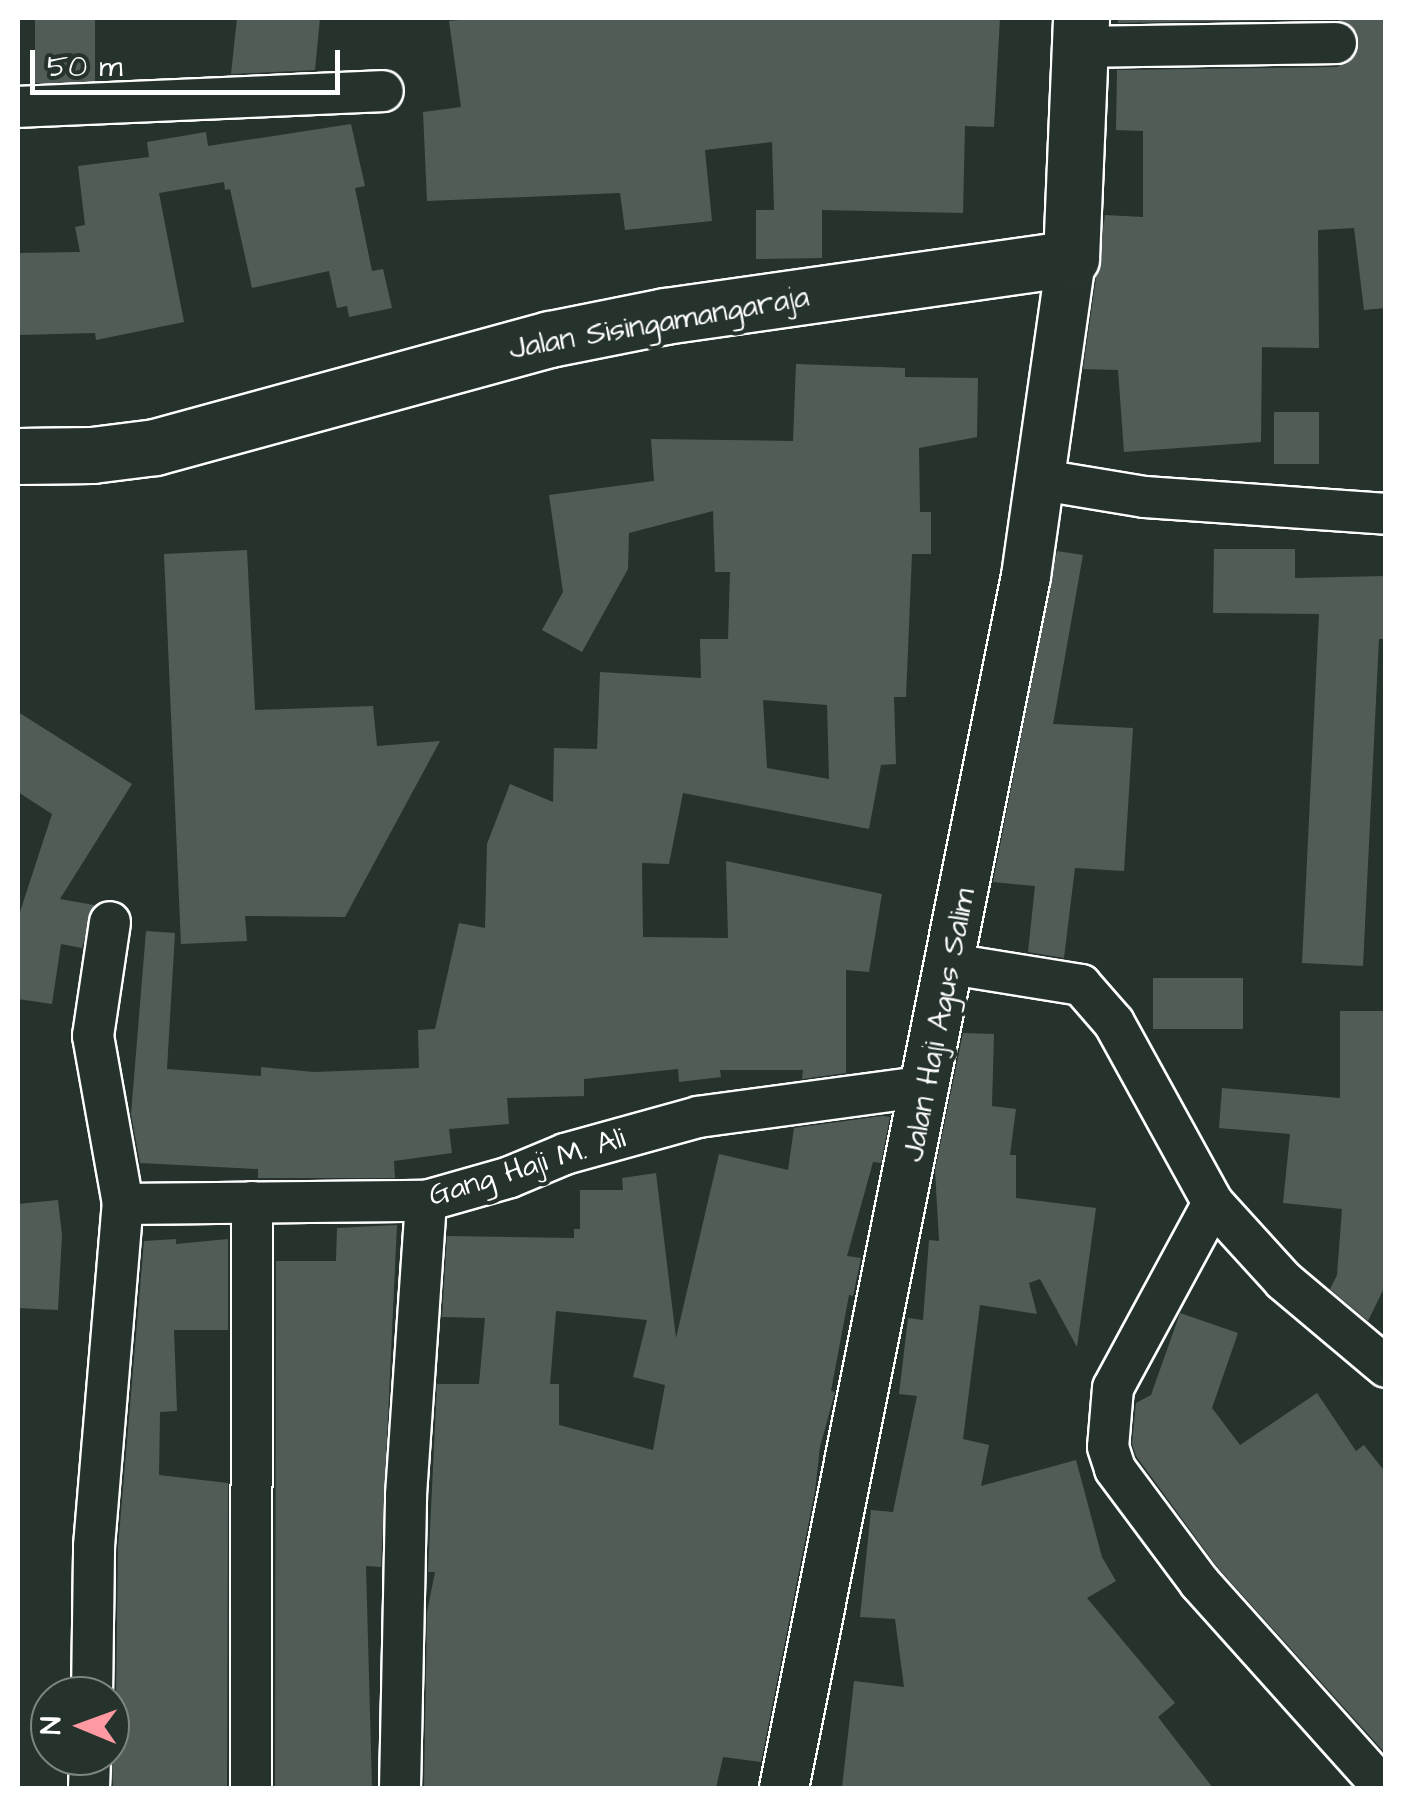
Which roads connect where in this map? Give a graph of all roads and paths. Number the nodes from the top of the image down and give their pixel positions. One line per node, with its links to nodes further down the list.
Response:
1 (1081, 32): 2 (street); 5 (main road)
2 (1336, 44)
3 (383, 91): 4 (street)
4 (18, 107)
5 (1072, 258): 6 (main road, Jalan Sisingamangaraja); 7 (street, Jalan Haji Agus Salim)
6 (18, 456)
7 (1042, 480): 8 (street); 10 (street, Jalan Haji Agus Salim)
8 (1386, 514)
9 (110, 922): 14 (street)
10 (951, 964): 11 (street, Jalan Haji Agus Salim); 15 (street)
11 (928, 1086): 12 (street, Gang Haji M. Ali); 20 (street, Jalan Haji Agus Salim)
12 (426, 1201): 13 (street, Gang Haji M. Ali); 19 (street)
13 (252, 1202): 14 (street, Gang Haji M. Ali); 18 (street)
14 (123, 1204): 17 (street)
15 (1213, 1204): 16 (street); 21 (street)
16 (1386, 1367)
17 (92, 1676)
18 (251, 1788)
19 (400, 1788)
20 (784, 1788)
21 (1384, 1788)

